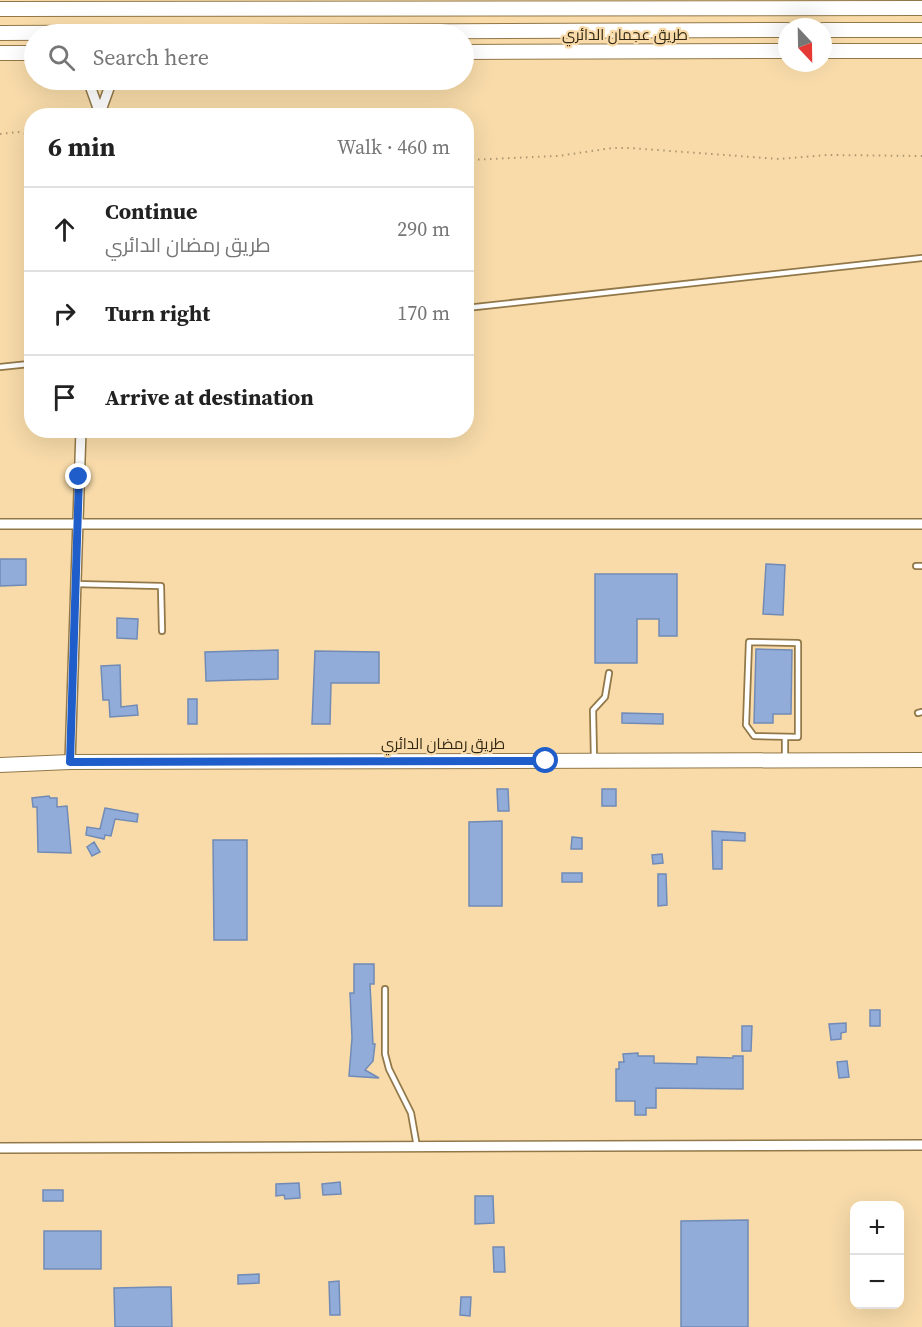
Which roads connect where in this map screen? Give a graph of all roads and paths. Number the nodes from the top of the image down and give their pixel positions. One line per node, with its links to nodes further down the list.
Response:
1 (128, 4): 2 (main road); 4 (main road)
2 (527, 4): 3 (main road)
3 (922, 8)
4 (0, 9)
5 (778, 30): 8 (main road, طريق عجمان الدائري)
6 (832, 30): 7 (main road)
7 (922, 30)
8 (474, 31)
9 (0, 33): 10 (main road, طريق عجمان الدائري)
10 (24, 33)
11 (778, 51): 14 (main road, طريق عجمان الدائري)
12 (832, 51): 13 (main road)
13 (922, 51)
14 (474, 52)
15 (0, 53): 16 (main road)
16 (24, 53)
17 (91, 90): 19 (street)
18 (107, 90): 20 (street)
19 (97, 108)
20 (101, 108)
21 (24, 133): 22 (path)
22 (0, 134)
23 (922, 156): 24 (path)
24 (474, 159)
25 (922, 258): 26 (lane)
26 (474, 307)
27 (24, 365): 28 (lane)
28 (0, 367)
29 (81, 438): 31 (street)
30 (0, 524): 31 (street)
31 (78, 524): 32 (street); 33 (street)
32 (922, 524)
33 (75, 584): 34 (lane); 40 (street)
34 (162, 631)
35 (609, 673): 37 (lane)
36 (785, 737): 36 (lane); 39 (lane)
37 (594, 760): 39 (main road, طريق رمضان الدائري); 40 (main road, طريق رمضان الدائري)
38 (922, 760): 39 (main road, طريق رمضان الدائري)
39 (785, 761)
40 (70, 762): 41 (main road, طريق رمضان الدائري)
41 (0, 765)
42 (385, 989): 44 (lane)
43 (922, 1145): 44 (street)
44 (417, 1147): 45 (street)
45 (0, 1148)

